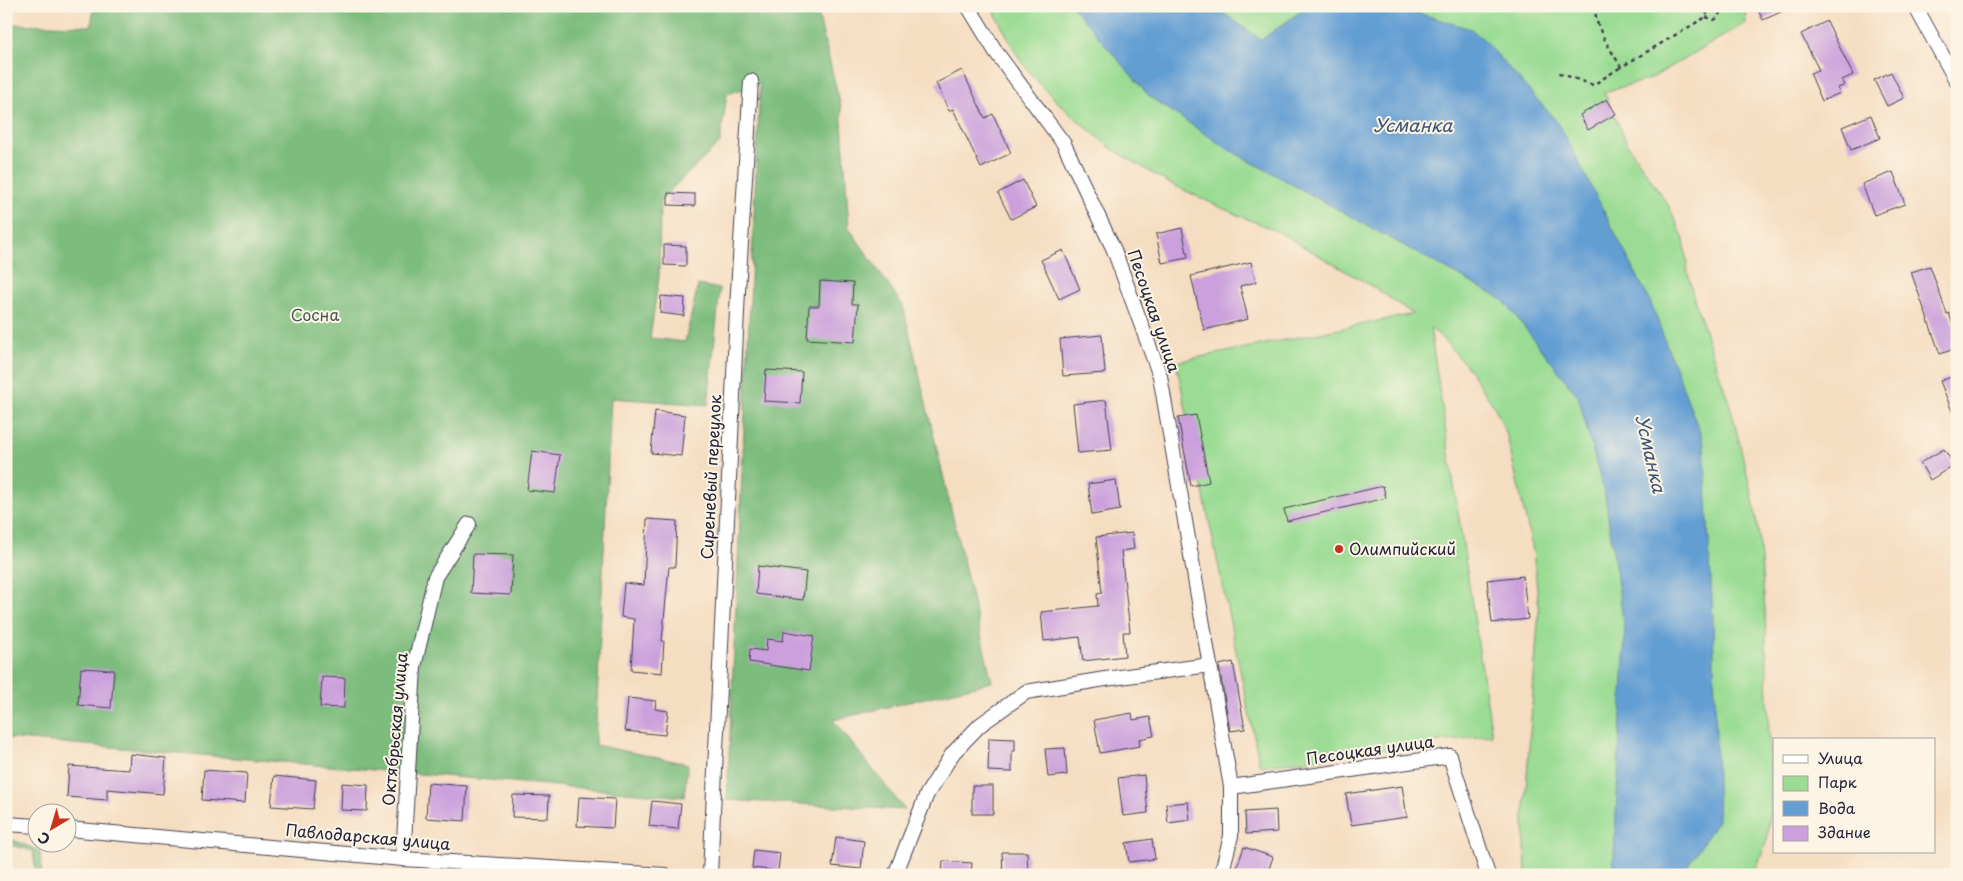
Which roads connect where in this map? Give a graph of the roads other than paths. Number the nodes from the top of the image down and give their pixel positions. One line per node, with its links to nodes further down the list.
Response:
1 (968, 6): 6 (street, Песоцкая улица)
2 (1915, 6): 4 (street)
3 (751, 81): 14 (street, Сиреневый переулок)
4 (1957, 82)
5 (469, 524): 11 (street, Октябрьская улица)
6 (1210, 665): 7 (street, Песоцкая улица); 12 (street)
7 (1230, 787): 15 (street, Песоцкая улица); 16 (street, Песоцкая улица)
8 (6, 824): 9 (street)
9 (28, 825)
10 (78, 830): 11 (street, Павлодарская улица)
11 (403, 858): 13 (street, Павлодарская улица)
12 (896, 874)
13 (665, 875)
14 (710, 875)
15 (1221, 875)
16 (1488, 875)

